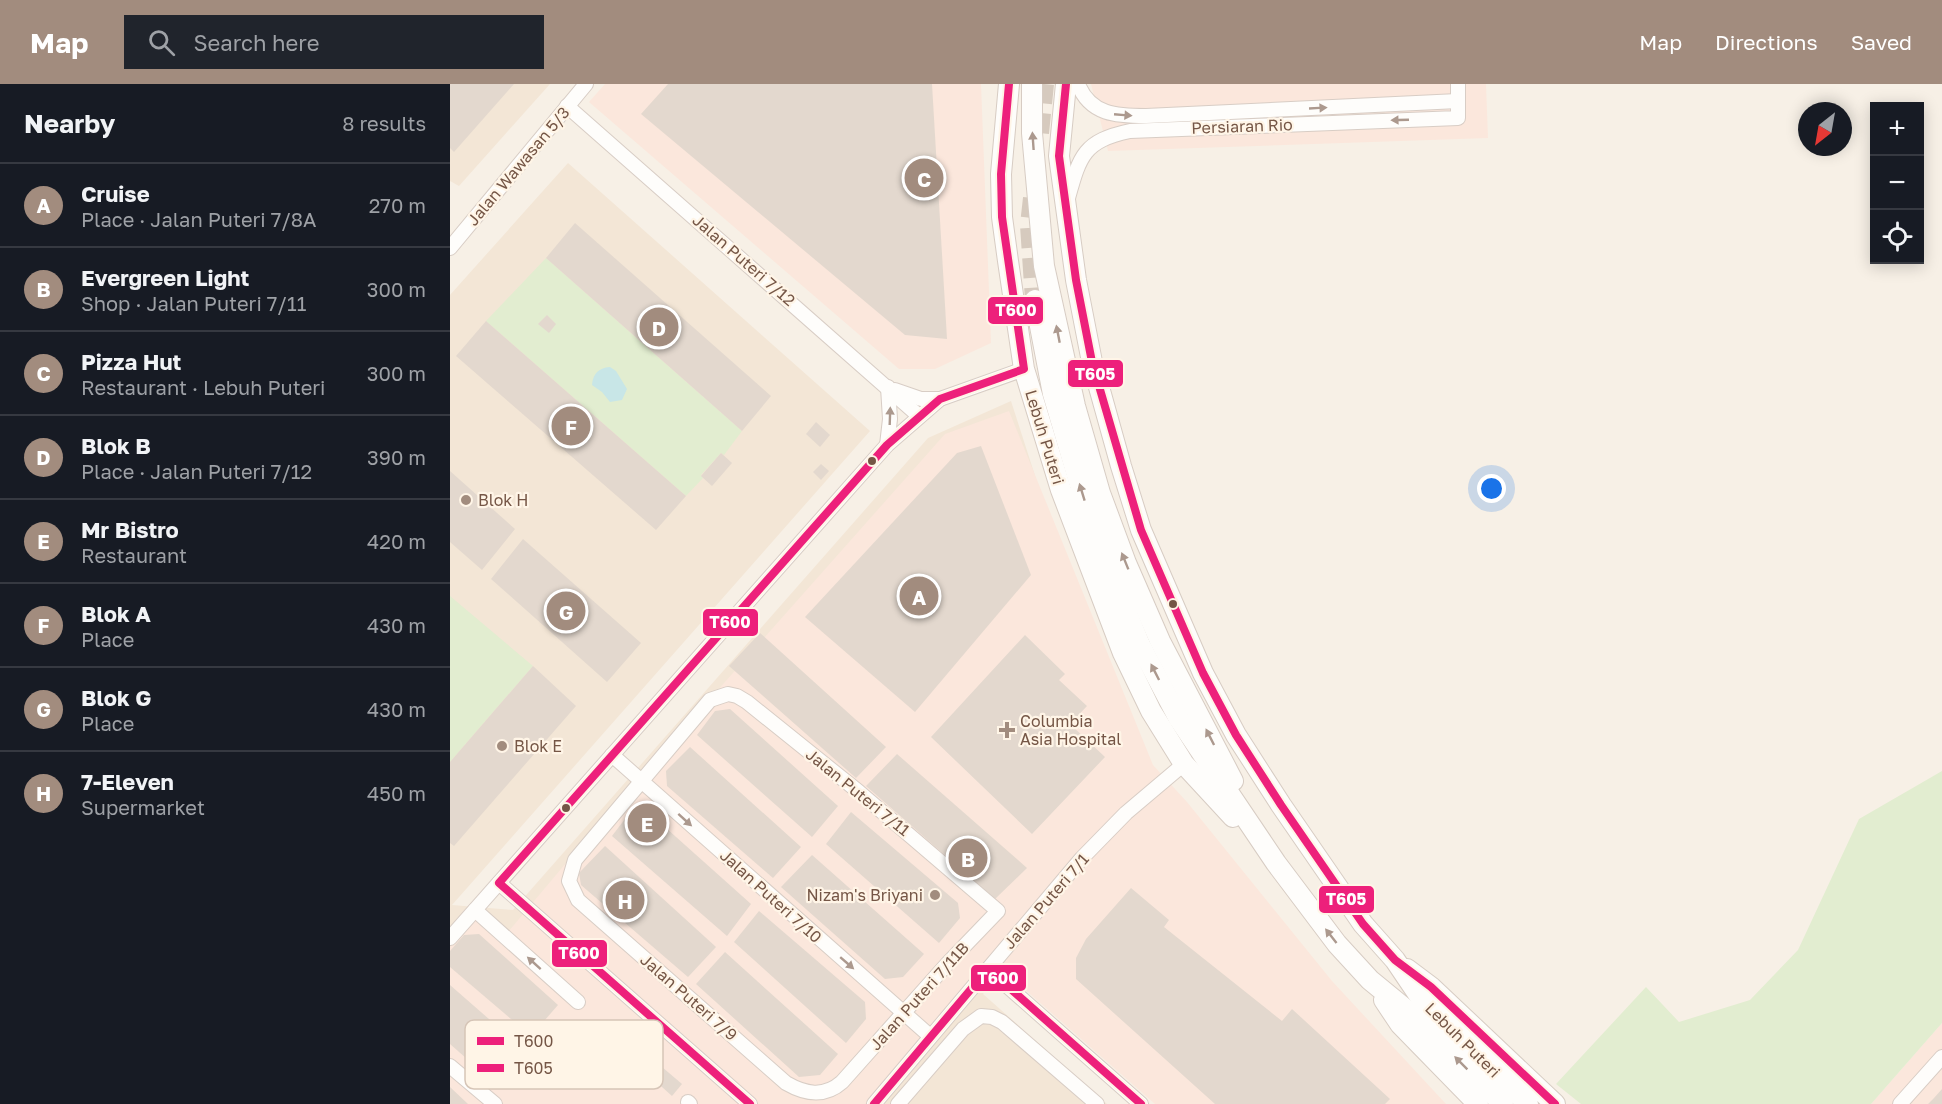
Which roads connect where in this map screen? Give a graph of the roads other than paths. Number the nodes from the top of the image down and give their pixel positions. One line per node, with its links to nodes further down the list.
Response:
1 (586, 84): 8 (street, Jalan Wawasan 5/3)
2 (1009, 84): 12 (main road, Lebuh Puteri)
3 (1032, 84): 20 (main road, one-way to 3)
4 (1066, 84): 9 (main road, Lebuh Puteri)
5 (1078, 84): 7 (street, Persiaran Rio, one-way to 7)
6 (1458, 84): 7 (street)
7 (1458, 101): 9 (street, Persiaran Rio, one-way to 9)
8 (567, 106): 10 (street, Jalan Wawasan 5/3); 13 (street, Jalan Puteri 7/12)
9 (1066, 203): 25 (main road, Lebuh Puteri)
10 (450, 248)
11 (1035, 300): 20 (main road, one-way to 11)
12 (1024, 369): 14 (street); 18 (main road, Lebuh Puteri)
13 (888, 387): 14 (street); 15 (street, Jalan Puteri 7/12); 16 (street, one-way to 13)
14 (940, 399): 15 (street)
15 (919, 416): 16 (street)
16 (887, 445): 17 (street)
17 (612, 755): 19 (street, Jalan Puteri 7/10); 21 (street)
18 (1184, 764): 20 (main road, Lebuh Puteri); 26 (street, Jalan Puteri 7/1)
19 (641, 781): 23 (street, Jalan Puteri 7/11); 29 (street, Jalan Puteri 7/10, one-way to 29); 36 (street, Jalan Puteri 7/9)
20 (1276, 863): 27 (main road, Lebuh Puteri, one-way to 20)
21 (499, 883): 22 (street); 30 (street)
22 (475, 910): 24 (street); 28 (street, one-way to 22)
23 (998, 911): 29 (street, Jalan Puteri 7/11B)
24 (450, 938)
25 (1395, 960): 39 (main road, Lebuh Puteri); 46 (main road)
26 (988, 969): 32 (street, Jalan Puteri 7/1); 44 (street)
27 (1370, 980): 39 (main road, Lebuh Puteri, one-way to 27); 45 (main road)
28 (578, 1002)
29 (903, 1012): 32 (street, Jalan Puteri 7/10); 36 (street, Jalan Puteri 7/11B)
30 (655, 1020)
31 (663, 1027): 41 (street)
32 (930, 1036): 38 (street, Jalan Puteri 7/1)
33 (1942, 1057): 47 (street)
34 (450, 1066): 35 (street)
35 (465, 1079)
36 (842, 1082)
37 (477, 1089): 40 (street)
38 (878, 1099): 42 (street)
39 (1517, 1101)
40 (495, 1104)
41 (750, 1104)
42 (896, 1104): 43 (street)
43 (1097, 1104)
44 (1141, 1104)
45 (1478, 1104)
46 (1555, 1104)
47 (1900, 1104)

